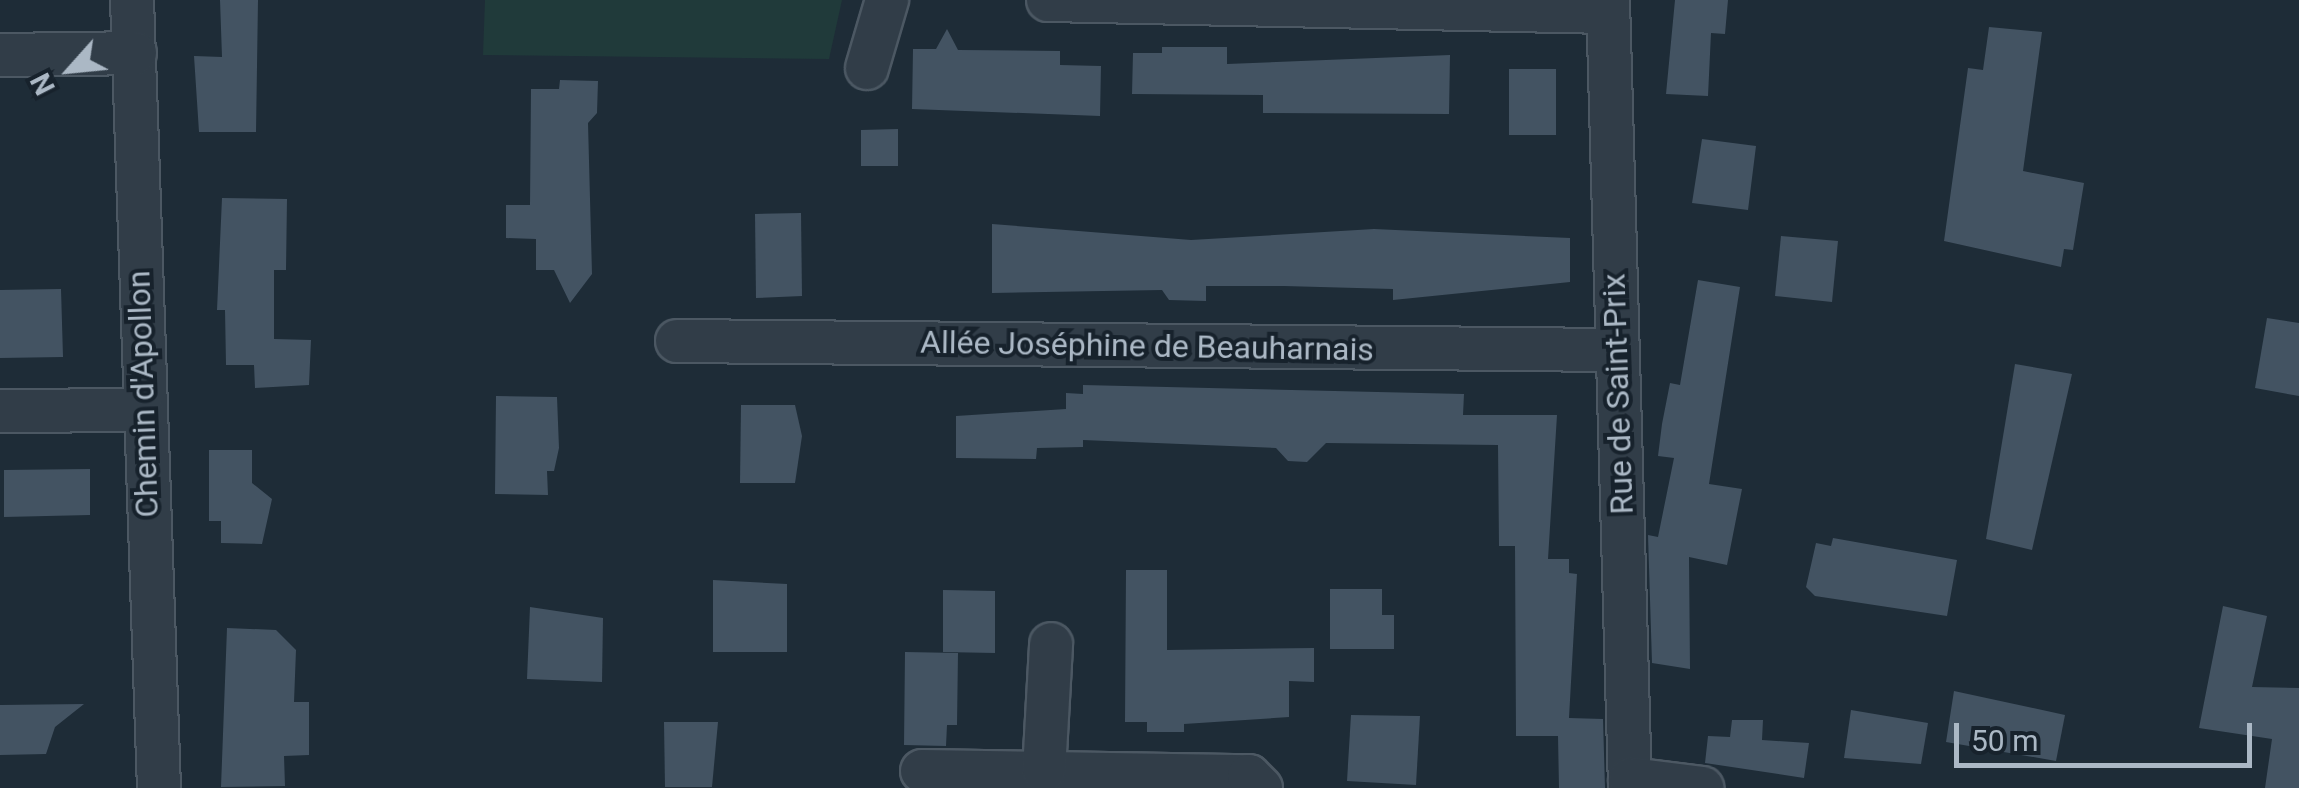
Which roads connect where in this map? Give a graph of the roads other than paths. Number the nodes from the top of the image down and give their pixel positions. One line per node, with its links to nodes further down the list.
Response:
1 (132, 0): 5 (street, Chemin d'Apollon)
2 (888, 0): 7 (street)
3 (1048, 0): 4 (street)
4 (1608, 6): 9 (street, Rue de Saint-Prix)
5 (135, 53): 6 (street); 10 (street, Chemin d'Apollon)
6 (0, 55)
7 (867, 68)
8 (677, 342): 9 (street, Allée Joséphine de Beauharnais)
9 (1616, 350): 15 (street, Rue de Saint-Prix)
10 (142, 410): 11 (street); 16 (street, Chemin d'Apollon)
11 (0, 411)
12 (1051, 644): 14 (street)
13 (922, 772): 14 (street)
14 (1044, 772): 17 (street)
15 (1630, 784): 18 (street)
16 (159, 788)
17 (1260, 788)
18 (1702, 788)

